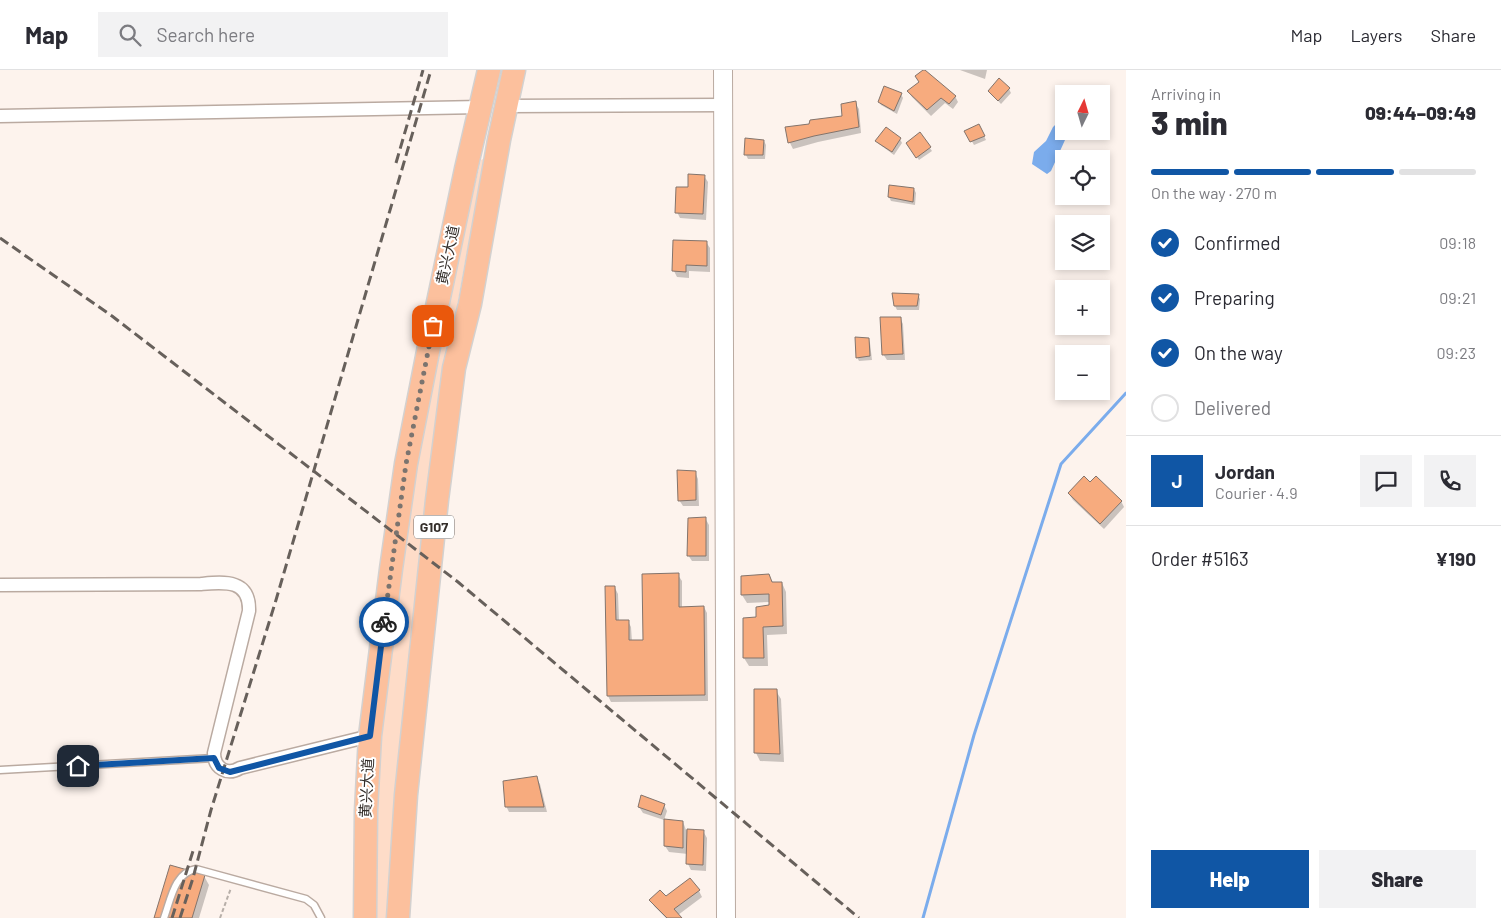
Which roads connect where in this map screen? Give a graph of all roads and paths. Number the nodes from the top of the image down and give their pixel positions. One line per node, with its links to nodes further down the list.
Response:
1 (489, 70): 6 (highway, 黄兴大道 / G107)
2 (514, 70): 5 (highway, 黄兴大道 / G107)
3 (723, 70): 4 (street)
4 (723, 105): 5 (street); 18 (street)
5 (507, 106): 17 (highway, 黄兴大道 / G107)
6 (481, 107): 7 (street); 9 (highway, 黄兴大道 / G107)
7 (0, 116)
8 (0, 585): 10 (street)
9 (370, 736): 10 (street); 16 (highway, 黄兴大道 / G107)
10 (214, 758): 11 (lane)
11 (0, 770)
12 (234, 878): 13 (lane); 14 (path); 15 (lane)
13 (164, 918)
14 (220, 918)
15 (321, 918)
16 (365, 918)
17 (398, 918)
18 (726, 918)

